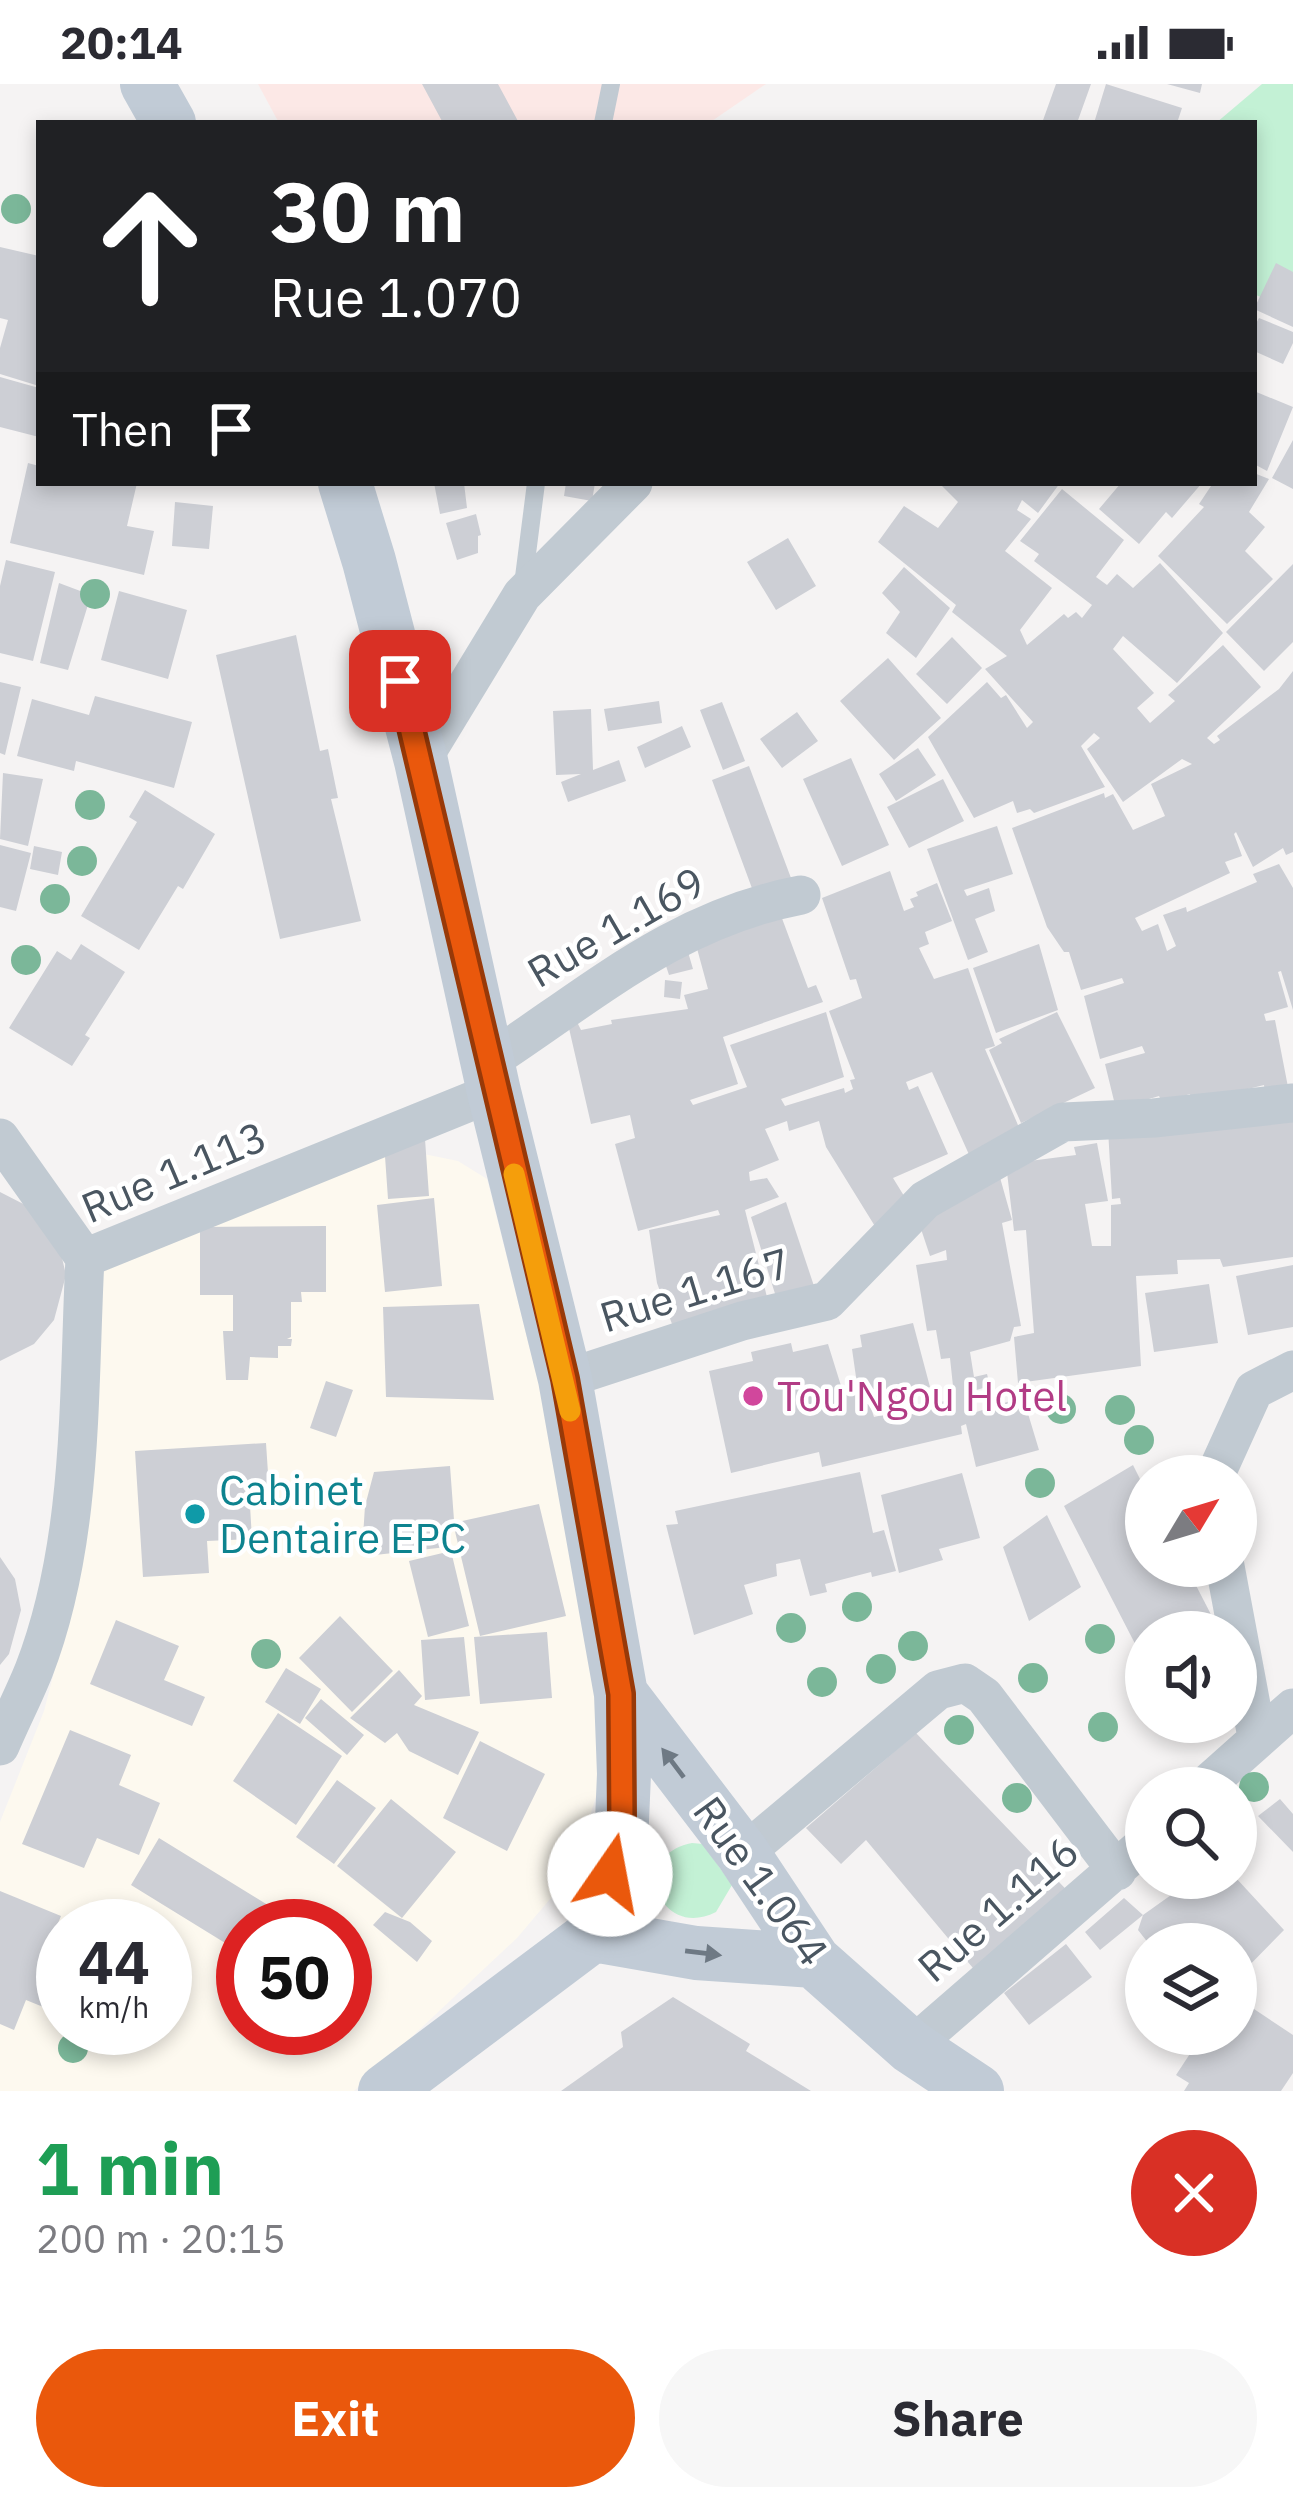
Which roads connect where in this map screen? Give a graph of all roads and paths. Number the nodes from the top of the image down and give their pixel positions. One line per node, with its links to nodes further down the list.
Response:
1 (147, 84): 3 (main road)
2 (611, 84): 4 (lane)
3 (167, 120)
4 (604, 120)
5 (345, 486): 9 (main road)
6 (536, 486): 8 (lane)
7 (630, 486): 8 (street)
8 (522, 596): 9 (street)
9 (421, 761): 11 (main road)
10 (801, 895): 11 (street, Rue 1.169)
11 (491, 1077): 14 (street, Rue 1.113); 16 (main road)
12 (1293, 1103): 16 (street, Rue 1.167)
13 (0, 1138): 14 (street)
14 (85, 1258): 22 (street, Rue 1.113)
15 (1293, 1370): 17 (street)
16 (565, 1379): 18 (main road)
17 (1225, 1455)
18 (621, 1694): 24 (main road, Rue 1.064, one-way to 18); 27 (main road)
19 (1293, 1708): 20 (street)
20 (1257, 1737)
21 (1251, 1743): 23 (street)
22 (0, 1745)
23 (1225, 1767)
24 (743, 1854): 26 (street); 28 (main road, Rue 1.064)
25 (1125, 1863): 26 (street, Rue 1.116)
26 (1117, 1871): 29 (street, Rue 1.116)
27 (592, 1935): 28 (main road, one-way to 28); 30 (main road)
28 (814, 1960): 29 (main road, Rue 1.064)
29 (910, 2047): 31 (main road, Rue 1.064)
30 (385, 2091)
31 (976, 2091)

